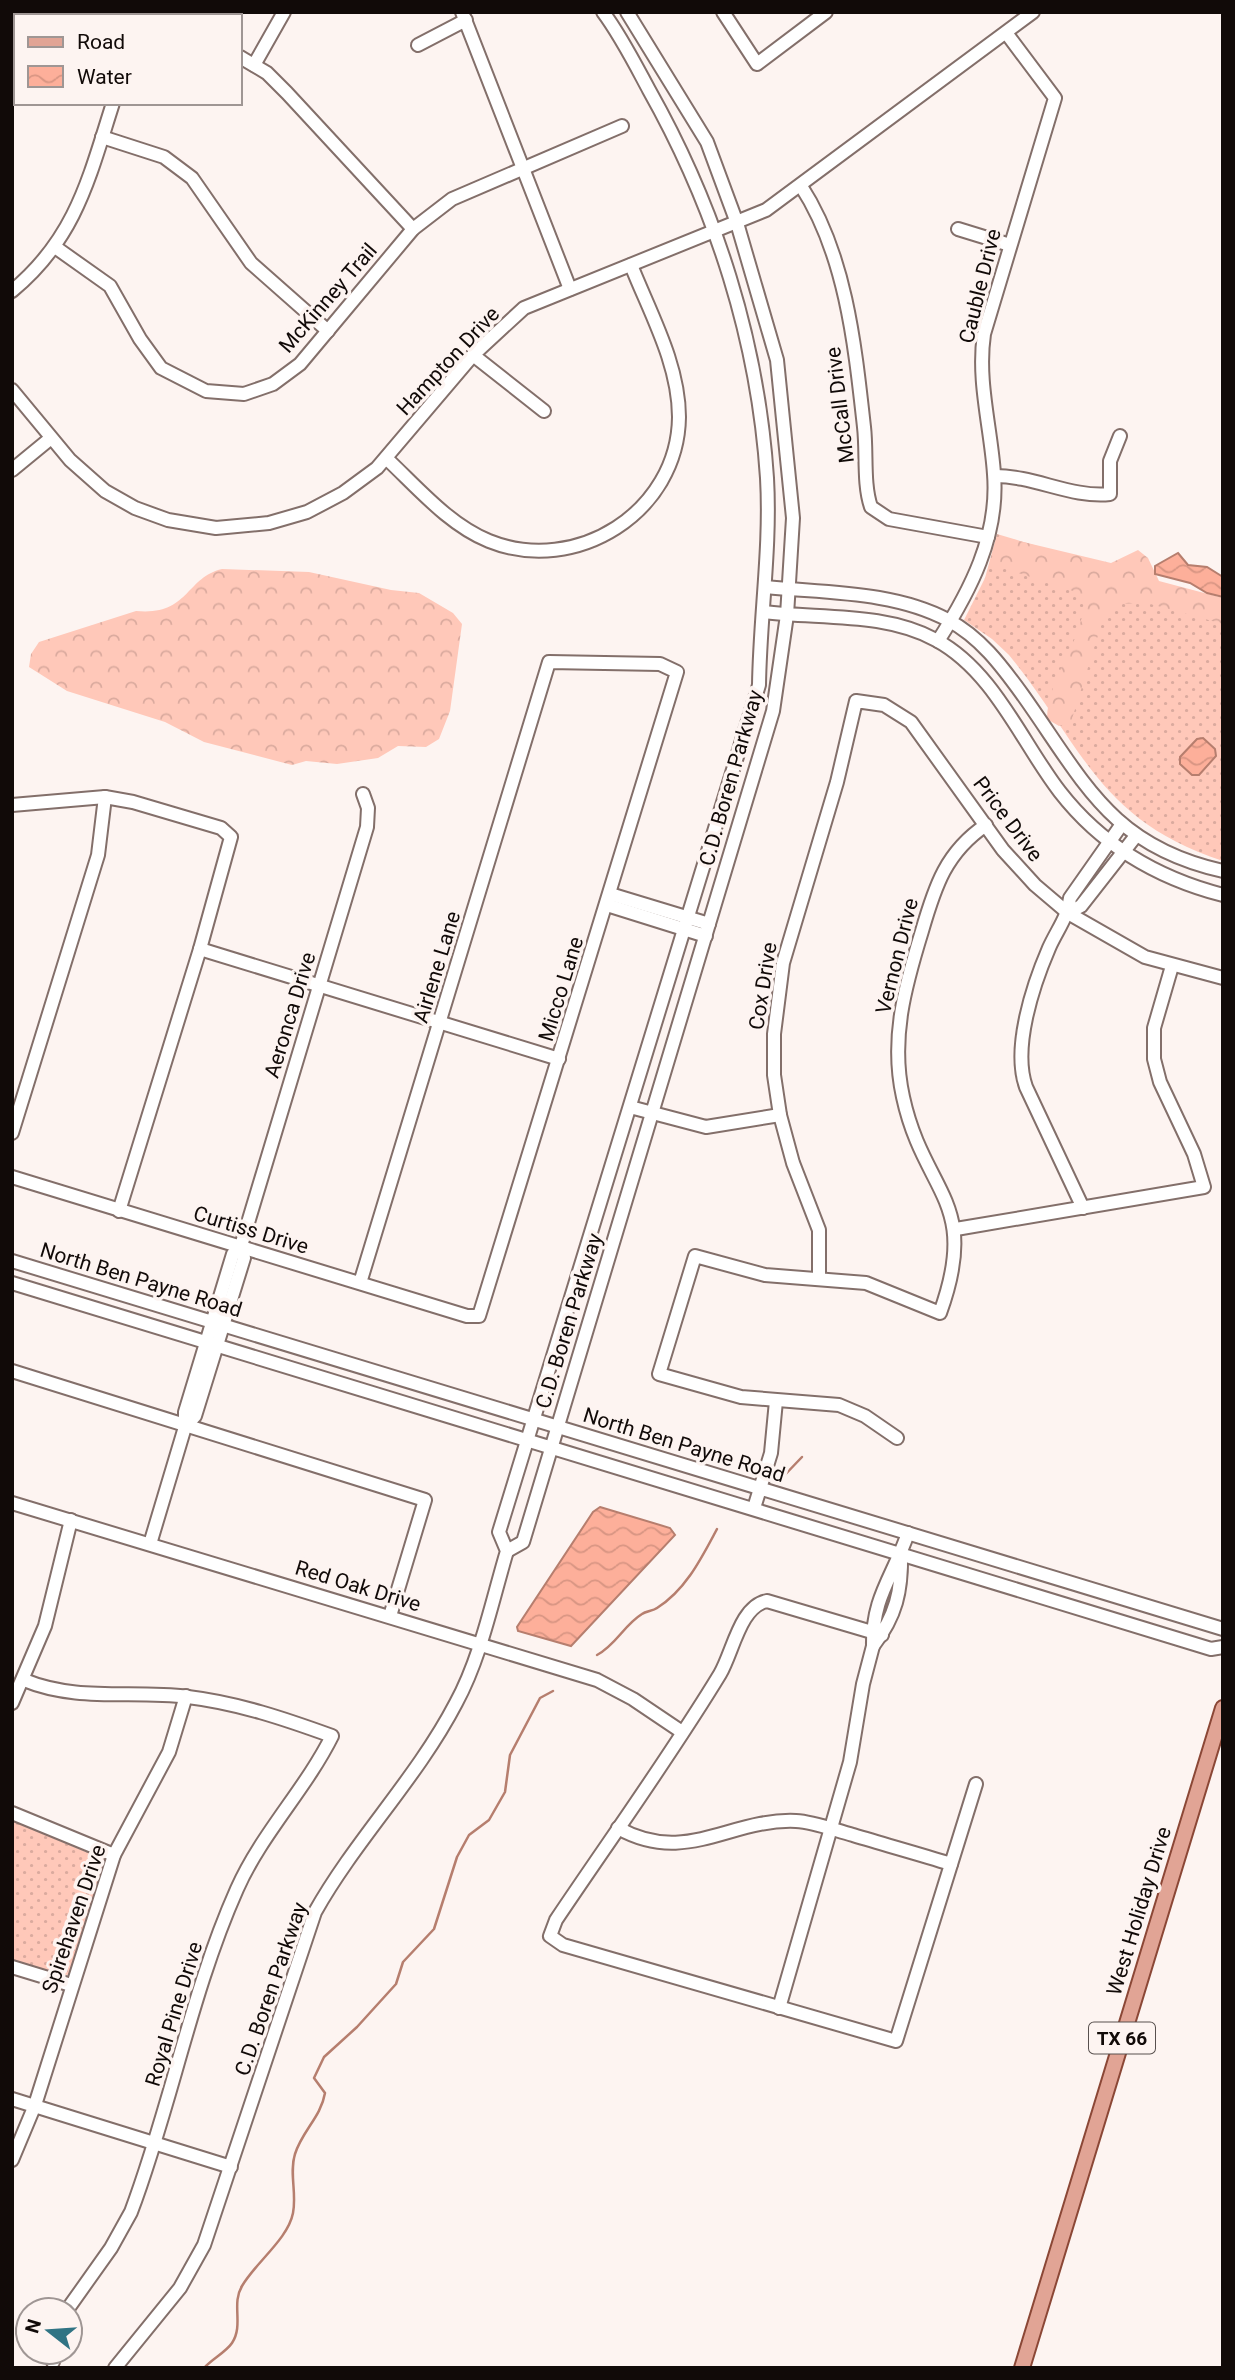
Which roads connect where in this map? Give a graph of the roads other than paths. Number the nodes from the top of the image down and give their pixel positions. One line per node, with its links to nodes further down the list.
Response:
1 (284, 12): 11 (street)
2 (627, 12): 17 (street, C.D. Boren Parkway)
3 (723, 12): 4 (street)
4 (826, 12)
5 (1033, 12): 8 (street, Hampton Drive)
6 (608, 14): 20 (street, C.D. Boren Parkway)
7 (464, 16): 9 (street); 15 (street)
8 (1007, 34): 16 (street, Hampton Drive); 21 (street, Cauble Drive)
9 (418, 45)
10 (242, 58): 11 (street)
11 (254, 65): 18 (street)
12 (112, 105): 14 (street)
13 (622, 126): 15 (street, McKinney Trail)
14 (102, 137): 22 (street); 26 (street)
15 (522, 169): 18 (street, McKinney Trail); 24 (street)
16 (801, 186): 17 (street, Hampton Drive); 35 (street, McCall Drive)
17 (737, 223): 20 (street, Hampton Drive); 37 (street, C.D. Boren Parkway)
18 (413, 229): 26 (street, McKinney Trail)
19 (958, 229): 21 (street)
20 (716, 231): 23 (street, Hampton Drive); 36 (street, C.D. Boren Parkway)
21 (1010, 245): 34 (street, Cauble Drive)
22 (55, 247): 25 (street); 26 (street, McKinney Trail)
23 (631, 265): 24 (street, Hampton Drive); 32 (street)
24 (570, 289): 27 (street, Hampton Drive)
25 (12, 290)
26 (328, 331)
27 (473, 355): 29 (street); 32 (street, Hampton Drive)
28 (12, 390): 31 (street, Hampton Drive)
29 (544, 411)
30 (1120, 436): 34 (street)
31 (51, 438): 32 (street, Hampton Drive); 33 (street)
32 (386, 458)
33 (12, 470)
34 (995, 476): 35 (street, Cauble Drive)
35 (988, 537): 40 (street, Cauble Drive)
36 (765, 587): 37 (street); 38 (street, C.D. Boren Parkway)
37 (790, 590): 39 (street, C.D. Boren Parkway); 40 (street)
38 (764, 612): 39 (street); 58 (street, C.D. Boren Parkway)
39 (788, 615): 41 (street); 59 (street, C.D. Boren Parkway)
40 (950, 621): 41 (street, Cauble Drive); 44 (street)
41 (938, 641): 45 (street)
42 (677, 672): 56 (street, Micco Lane); 64 (street, Airlene Lane)
43 (856, 701): 50 (street, Price Drive); 68 (street, Cox Drive)
44 (1065, 756): 45 (street); 49 (street)
45 (1044, 767): 52 (street)
46 (363, 794): 63 (street, Aeronca Drive)
47 (105, 797): 48 (street); 60 (street); 69 (street)
48 (12, 805)
49 (1122, 824): 51 (street); 52 (street)
50 (986, 825): 57 (street, Price Drive); 73 (street, Vernon Drive)
51 (1135, 837): 53 (street); 54 (street)
52 (1108, 842): 53 (street); 57 (street)
53 (1121, 852): 55 (street); 57 (street)
54 (1223, 871)
55 (1223, 895)
56 (609, 900): 58 (street); 65 (street, Micco Lane)
57 (1068, 913): 61 (street, Price Drive); 71 (street)
58 (686, 924): 59 (street); 66 (street, C.D. Boren Parkway)
59 (707, 930): 67 (street, C.D. Boren Parkway)
60 (200, 949): 63 (street); 72 (street)
61 (1172, 966): 62 (street, Price Drive); 71 (street)
62 (1223, 978)
63 (319, 985): 64 (street); 74 (street, Aeronca Drive)
64 (440, 1022): 65 (street); 78 (street, Airlene Lane)
65 (559, 1059): 79 (street, Micco Lane)
66 (630, 1107): 67 (street); 84 (street, C.D. Boren Parkway)
67 (652, 1114): 68 (street); 85 (street, C.D. Boren Parkway)
68 (780, 1115): 76 (street, Cox Drive)
69 (12, 1133)
70 (12, 1177): 72 (street, Curtiss Drive)
71 (1083, 1208): 73 (street)
72 (119, 1210): 74 (street, Curtiss Drive)
73 (956, 1229): 76 (street, Vernon Drive)
74 (240, 1247): 78 (street, Curtiss Drive); 80 (street, Aeronca Drive)
75 (12, 1261): 80 (street, North Ben Payne Road)
76 (818, 1278): 83 (street)
77 (12, 1283): 81 (street, North Ben Payne Road)
78 (360, 1283): 79 (street, Curtiss Drive)
79 (479, 1316)
80 (218, 1323): 81 (street, Aeronca Drive); 84 (street, North Ben Payne Road)
81 (211, 1344): 86 (street, Aeronca Drive); 87 (street, North Ben Payne Road)
82 (12, 1371): 86 (street)
83 (776, 1401): 88 (street); 90 (street)
84 (533, 1419): 85 (street, North Ben Payne Road); 87 (street, C.D. Boren Parkway)
85 (557, 1426): 89 (street, C.D. Boren Parkway); 90 (street, North Ben Payne Road)
86 (185, 1427): 95 (street, Aeronca Drive); 99 (street)
87 (527, 1438): 89 (street, North Ben Payne Road); 96 (street, C.D. Boren Parkway)
88 (897, 1438)
89 (552, 1446): 92 (street, North Ben Payne Road); 96 (street, C.D. Boren Parkway)
90 (760, 1489): 92 (street); 94 (street, North Ben Payne Road)
91 (12, 1503): 93 (street, Red Oak Drive)
92 (754, 1508): 97 (street, North Ben Payne Road)
93 (71, 1520): 95 (street, Red Oak Drive); 105 (street)
94 (908, 1533): 97 (street); 98 (street, North Ben Payne Road)
95 (150, 1544): 99 (street, Red Oak Drive)
96 (507, 1551): 103 (street, C.D. Boren Parkway)
97 (901, 1553): 100 (street, North Ben Payne Road); 102 (street)
98 (1119, 1597): 100 (street); 101 (street, North Ben Payne Road)
99 (390, 1616): 103 (street, Red Oak Drive)
100 (1112, 1619): 104 (street, North Ben Payne Road)
101 (1223, 1629)
102 (876, 1638): 109 (street); 113 (street)
103 (480, 1643): 109 (street, Red Oak Drive); 123 (street, C.D. Boren Parkway)
104 (1223, 1647)
105 (24, 1680): 106 (street); 107 (street)
106 (186, 1696): 114 (street, Spirehaven Drive); 121 (street, Royal Pine Drive)
107 (12, 1703)
108 (1223, 1708): 126 (main road, West Holiday Drive / TX 66)
109 (682, 1732): 112 (street)
110 (976, 1784): 115 (street)
111 (12, 1813): 114 (street)
112 (618, 1828): 113 (street); 118 (street)
113 (830, 1828): 115 (street); 118 (street)
114 (114, 1855): 117 (street, Spirehaven Drive)
115 (951, 1864): 118 (street)
116 (12, 1967): 117 (street)
117 (71, 1986): 120 (street, Spirehaven Drive)
118 (779, 2008)
119 (12, 2099): 120 (street)
120 (35, 2105): 121 (street); 122 (street, Spirehaven Drive)
121 (155, 2143): 123 (street); 124 (street, Royal Pine Drive)
122 (12, 2160)
123 (231, 2167): 125 (street, C.D. Boren Parkway)
124 (77, 2296)
125 (115, 2368)
126 (1022, 2368)

